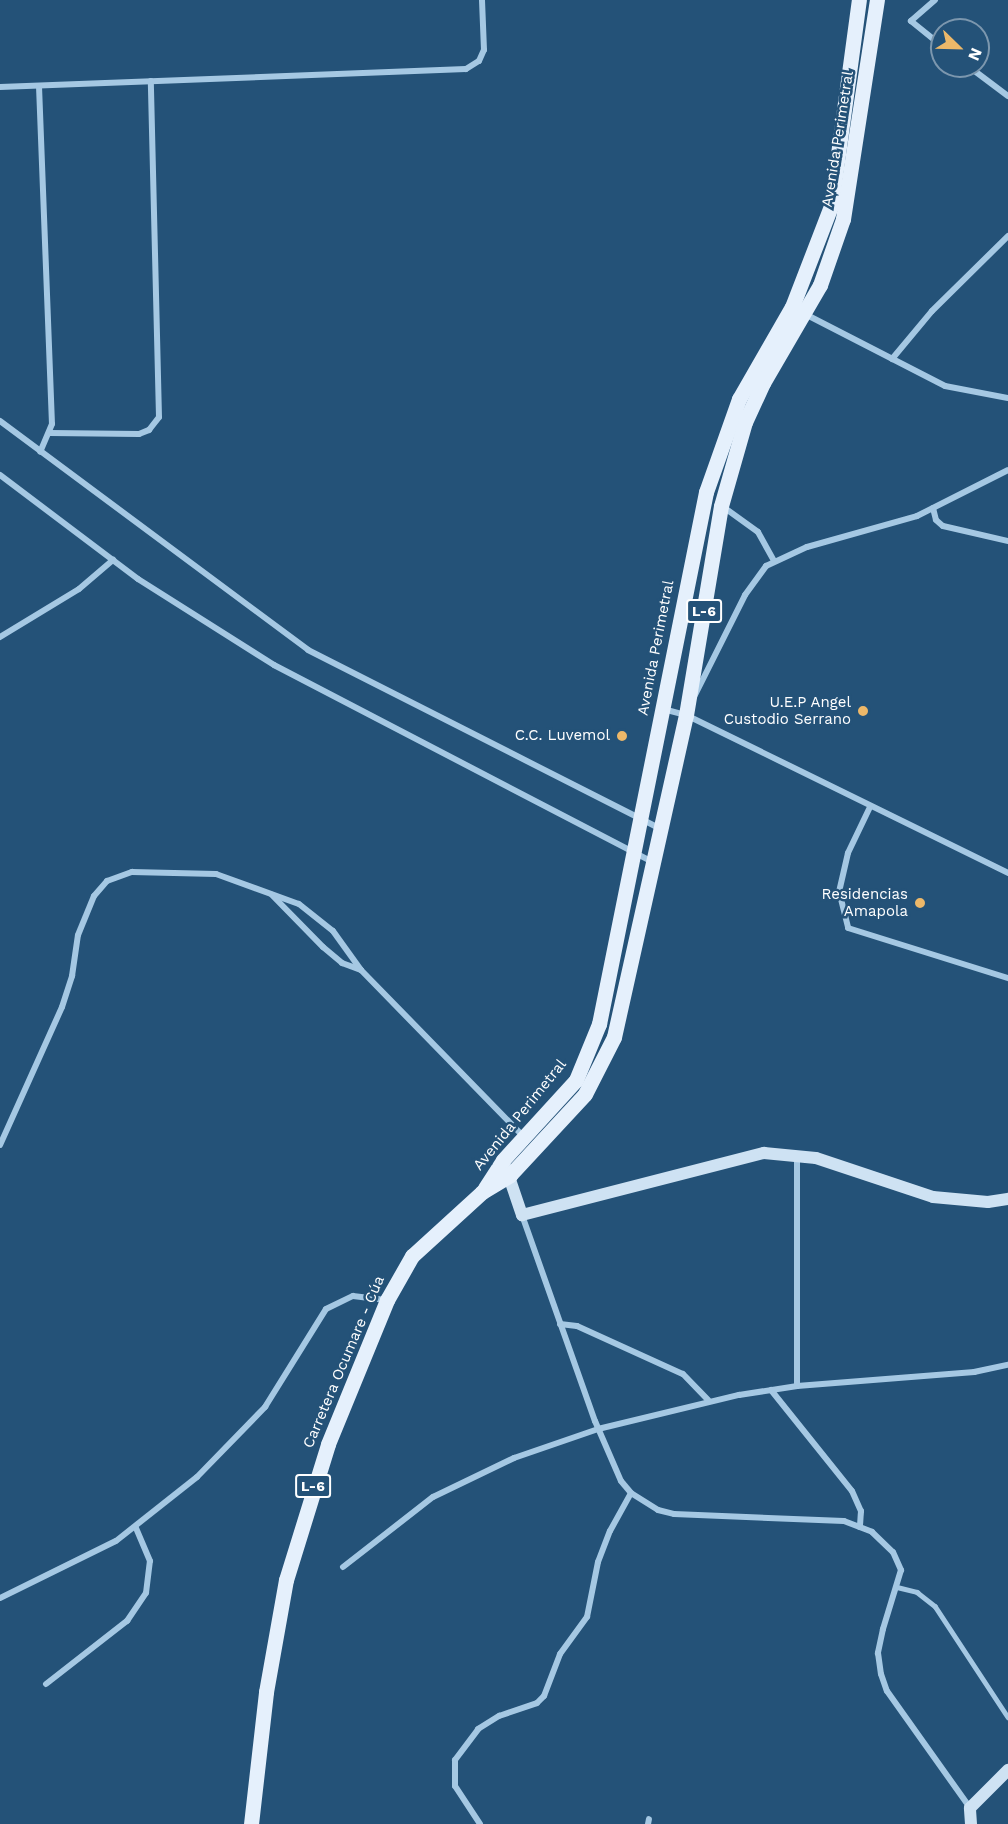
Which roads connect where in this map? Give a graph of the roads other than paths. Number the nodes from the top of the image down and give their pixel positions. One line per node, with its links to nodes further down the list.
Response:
1 (482, 0): 7 (street)
2 (859, 0): 12 (main road, Avenida Perimetral / L-6)
3 (877, 0): 12 (main road, Avenida Perimetral / L-6)
4 (935, 0): 5 (street)
5 (930, 36)
6 (984, 78): 10 (street)
7 (151, 81): 8 (street); 16 (street)
8 (39, 86): 9 (street); 16 (street)
9 (0, 87)
10 (1008, 96)
11 (1008, 236): 13 (street)
12 (799, 311): 13 (street); 20 (main road, Avenida Perimetral / L-6); 26 (main road, Avenida Perimetral / L-6)
13 (892, 359): 14 (street)
14 (1008, 398)
15 (0, 421): 17 (street)
16 (50, 433): 17 (street)
17 (40, 452): 29 (street)
18 (1008, 470): 21 (street)
19 (0, 475): 23 (street)
20 (721, 506): 24 (street); 27 (main road, Avenida Perimetral / L-6)
21 (933, 508): 22 (street); 24 (street)
22 (1008, 541)
23 (113, 560): 25 (street); 31 (street)
24 (774, 561): 27 (street)
25 (0, 637)
26 (663, 709): 27 (street); 29 (main road, Avenida Perimetral / L-6)
27 (686, 715): 28 (street); 30 (main road, Avenida Perimetral / L-6)
28 (870, 807): 33 (street); 36 (street)
29 (640, 818): 30 (street); 31 (main road, Avenida Perimetral / L-6)
30 (660, 828): 32 (main road, Avenida Perimetral / L-6)
31 (634, 852): 32 (street); 37 (main road, Avenida Perimetral / L-6)
32 (652, 862): 41 (main road, Avenida Perimetral / L-6)
33 (1008, 873)
34 (271, 894): 35 (street); 35 (street); 38 (street)
35 (361, 970): 37 (street)
36 (1008, 978)
37 (524, 1138): 40 (main road, Avenida Perimetral / L-6)
38 (0, 1145)
39 (797, 1153): 43 (street); 44 (street); 48 (street)
40 (503, 1160): 41 (street); 42 (main road, Avenida Perimetral / L-6)
41 (510, 1175): 42 (main road, Avenida Perimetral / L-6); 44 (street)
42 (482, 1192): 45 (main road, Carretera Ocumare - Cúa / L-6)
43 (1008, 1199)
44 (522, 1215): 46 (street)
45 (387, 1300): 54 (street); 62 (main road, Carretera Ocumare - Cúa / L-6)
46 (561, 1324): 50 (street); 51 (street)
47 (1008, 1365): 48 (street)
48 (797, 1386): 49 (street)
49 (771, 1390): 50 (street); 53 (street)
50 (708, 1400): 51 (street)
51 (598, 1429): 52 (street); 55 (street)
52 (631, 1493): 53 (street); 63 (street)
53 (860, 1527): 56 (street)
54 (136, 1528): 57 (street); 58 (street)
55 (343, 1567)
56 (897, 1587): 59 (lane); 61 (street)
57 (0, 1598)
58 (46, 1684)
59 (1008, 1717)
60 (1008, 1770): 61 (street)
61 (970, 1809): 64 (street)
62 (251, 1824)
63 (480, 1824)
64 (970, 1824)

